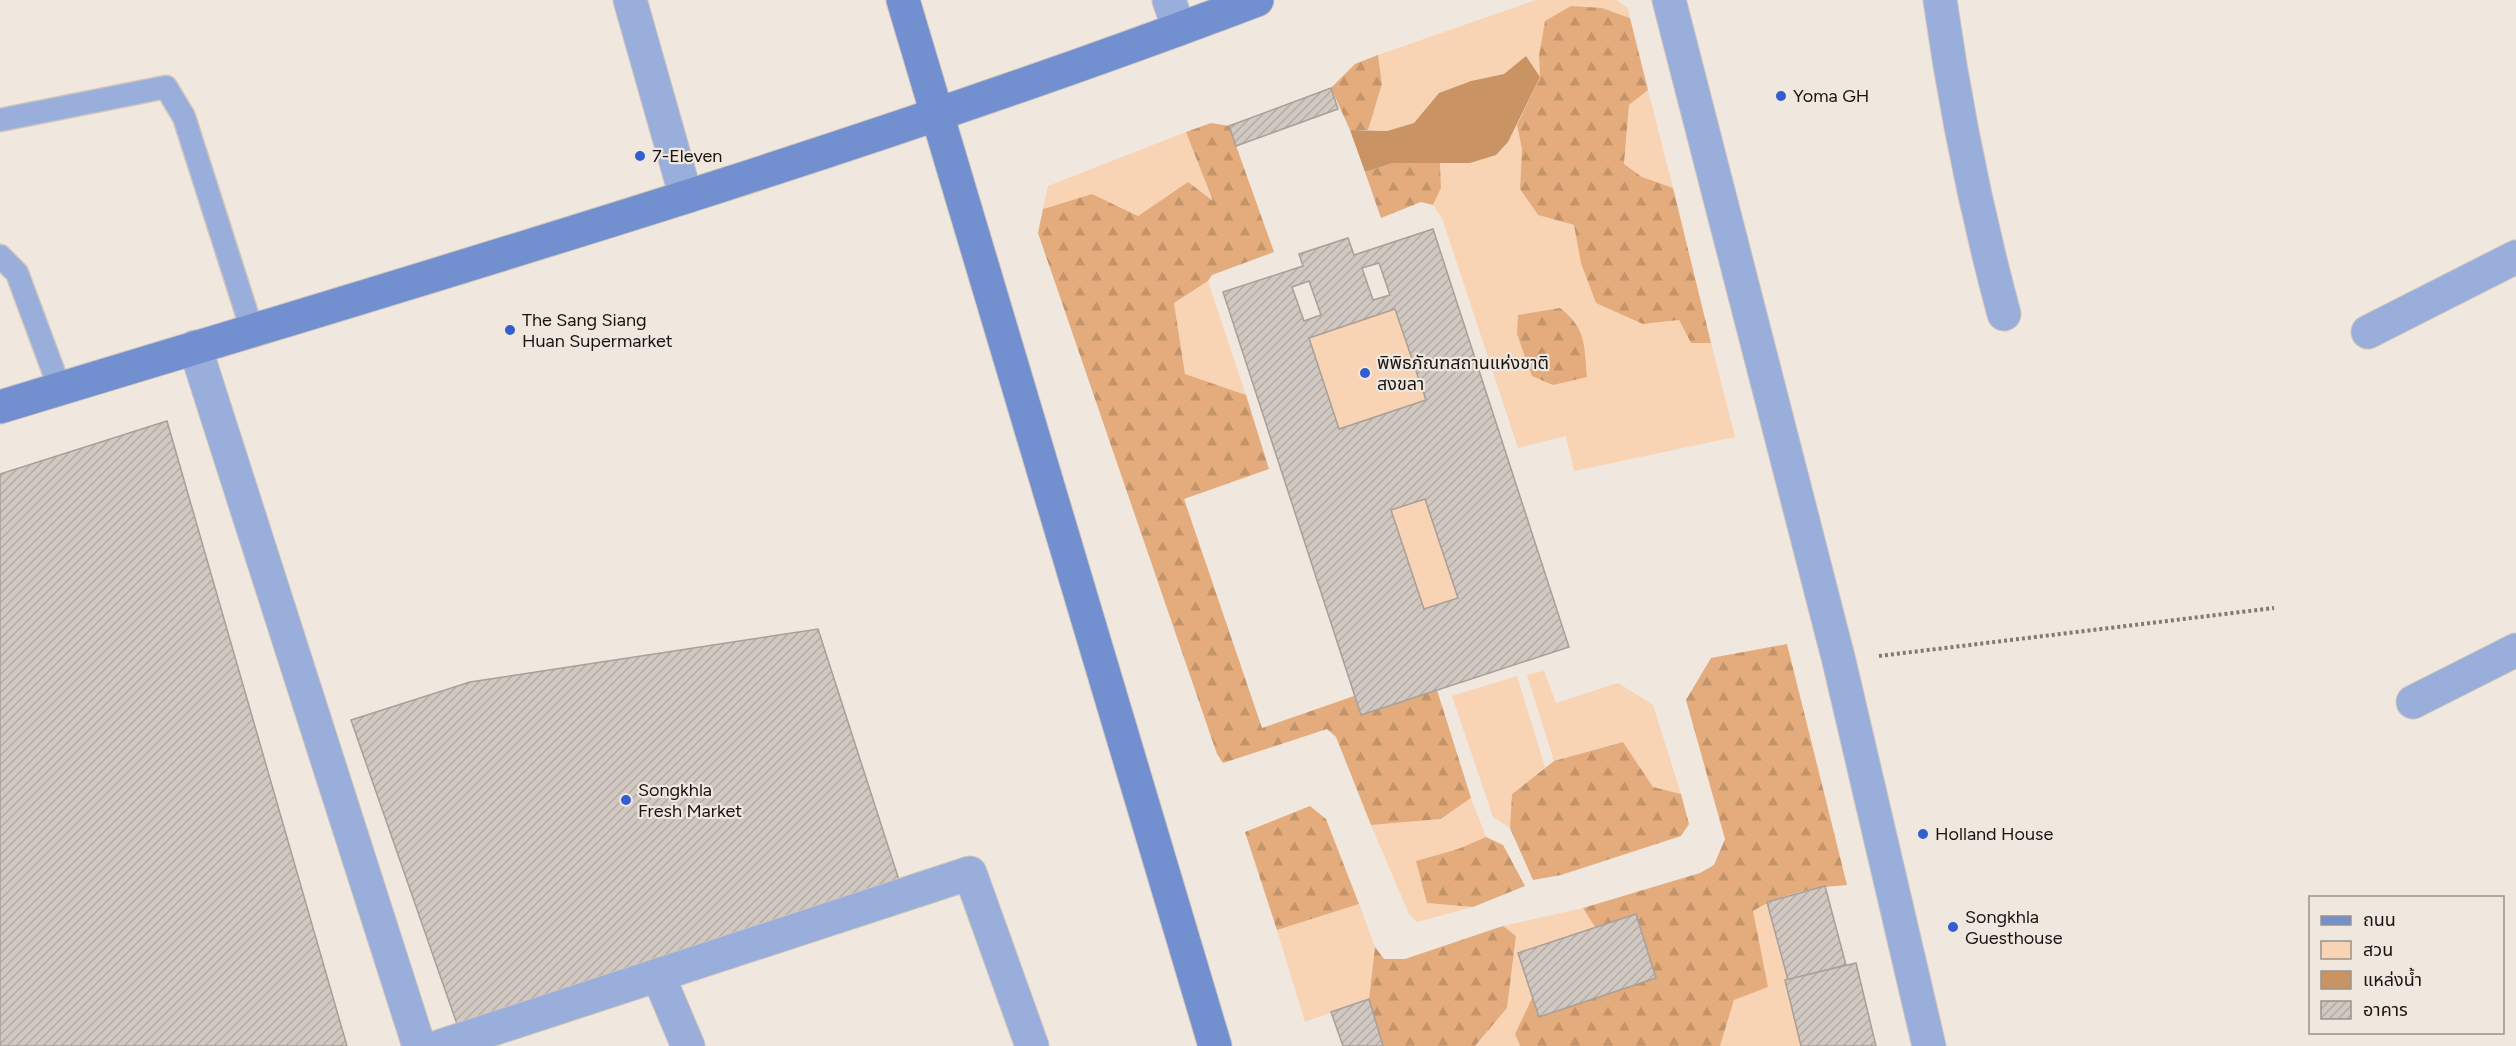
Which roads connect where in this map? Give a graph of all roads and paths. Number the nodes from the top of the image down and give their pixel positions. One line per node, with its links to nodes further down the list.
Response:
1 (630, 0): 9 (street)
2 (903, 0): 7 (street)
3 (1257, 0): 6 (street)
4 (1669, 0): 20 (street)
5 (1940, 0): 12 (street)
6 (1174, 15): 7 (street)
7 (938, 114): 9 (street); 27 (street)
8 (0, 120): 13 (lane)
9 (686, 197): 13 (street)
10 (0, 256): 16 (lane)
11 (2516, 257): 14 (street)
12 (2004, 314)
13 (252, 330): 15 (street)
14 (2368, 332)
15 (195, 348): 16 (street); 23 (street)
16 (60, 389): 17 (street)
17 (0, 407)
18 (2274, 608): 20 (path)
19 (2516, 650): 21 (street)
20 (1839, 661): 28 (street)
21 (2413, 702)
22 (658, 975): 24 (street); 25 (street); 26 (street)
23 (419, 1046)
24 (441, 1046)
25 (688, 1046)
26 (1032, 1046)
27 (1215, 1046)
28 (1929, 1046)

